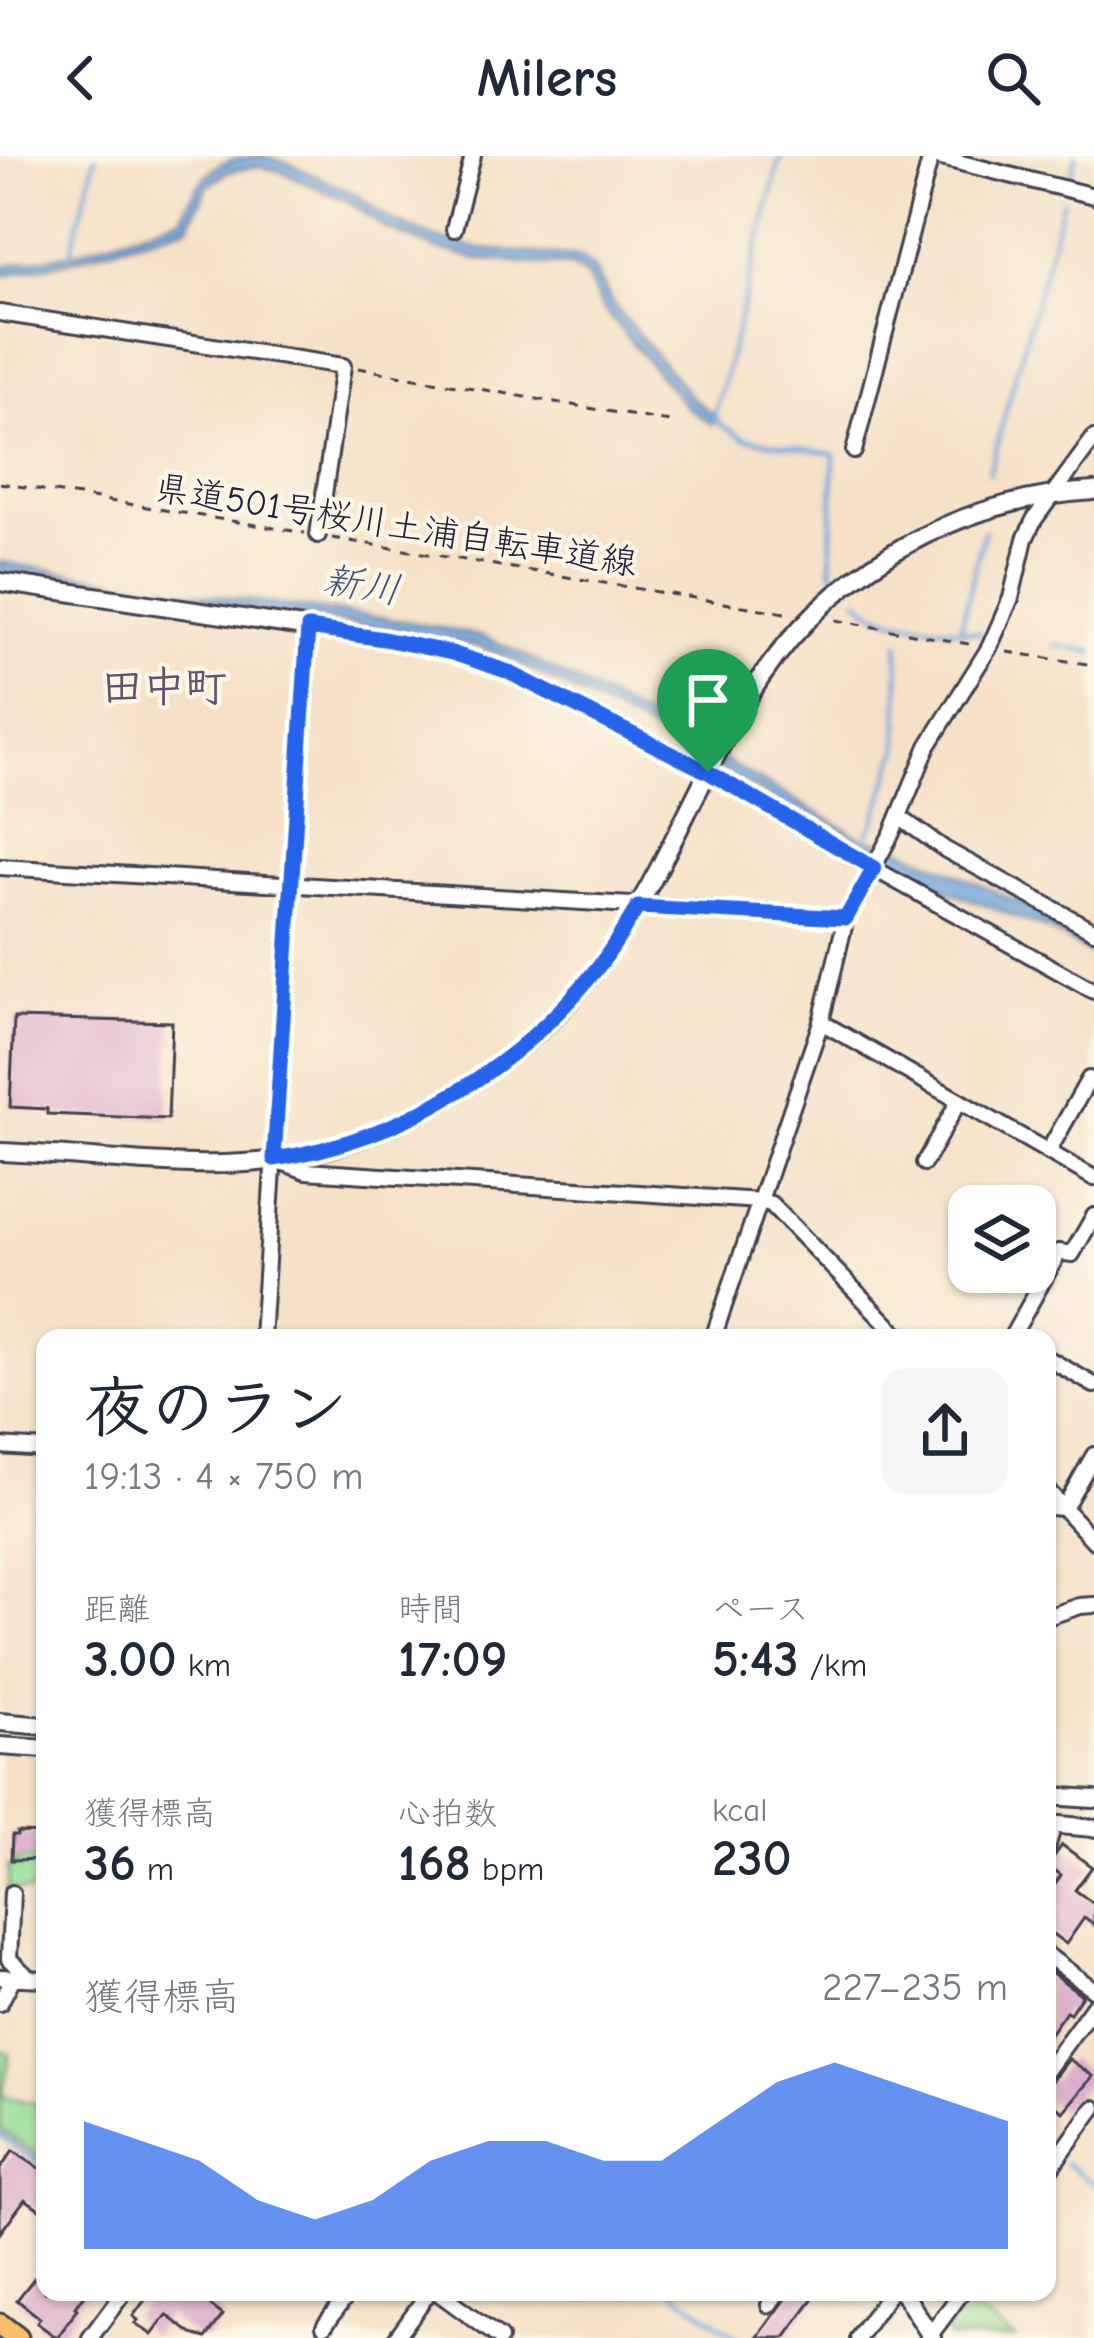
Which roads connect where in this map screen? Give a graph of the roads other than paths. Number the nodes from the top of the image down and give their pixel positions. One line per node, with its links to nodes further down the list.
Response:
1 (473, 156): 4 (street)
2 (932, 156): 3 (street); 7 (street)
3 (1094, 196)
4 (454, 229)
5 (0, 313): 10 (street)
6 (1094, 438): 9 (street)
7 (854, 451)
8 (1094, 490): 9 (street)
9 (1054, 493): 13 (street); 14 (street)
10 (318, 536)
11 (0, 582): 12 (street)
12 (308, 628): 13 (street); 17 (street)
13 (708, 772): 15 (street); 18 (street)
14 (899, 817): 15 (street); 20 (street)
15 (875, 864): 19 (street); 21 (street)
16 (0, 866): 17 (street)
17 (291, 884): 18 (street); 27 (street)
18 (638, 907): 19 (street); 27 (street)
19 (846, 918): 22 (street)
20 (1094, 928)
21 (1094, 991)
22 (821, 1022): 24 (street); 30 (street)
23 (1090, 1078): 26 (street)
24 (959, 1101): 26 (street); 28 (street)
25 (0, 1152): 27 (street)
26 (1048, 1152): 29 (street)
27 (274, 1159): 30 (street); 32 (street)
28 (924, 1163)
29 (1094, 1178)
30 (760, 1201): 33 (street); 34 (street)
31 (1094, 1216): 35 (street)
32 (263, 1329)
33 (716, 1329)
34 (892, 1329)
35 (1017, 1329)
36 (1056, 1363): 37 (street)
37 (1094, 1385)
38 (0, 1446): 39 (street)
39 (36, 1448)
40 (1094, 1455): 43 (street)
41 (1056, 1500): 43 (street)
42 (1056, 1508): 43 (street)
43 (1064, 1508): 44 (street)
44 (1094, 1541)
45 (1094, 1605): 46 (street)
46 (1056, 1614)
47 (0, 1722): 48 (street)
48 (36, 1725)
49 (0, 1746): 50 (street)
50 (36, 1748)
51 (1056, 1797): 52 (street)
52 (1094, 1799)
53 (1056, 1825): 54 (street)
54 (1094, 1828)
55 (12, 1893): 57 (street)
56 (1056, 1962): 58 (street)
57 (22, 1978): 59 (street)
58 (1094, 1990)
59 (0, 2003)
60 (1094, 2006): 61 (street)
61 (1056, 2058)
62 (1094, 2108): 63 (street)
63 (1056, 2161)
64 (117, 2301): 75 (street)
65 (342, 2301): 72 (street)
66 (426, 2301): 76 (street)
67 (446, 2301): 77 (street)
68 (884, 2301): 78 (street)
69 (908, 2301): 73 (street)
70 (956, 2301): 73 (street)
71 (0, 2325): 74 (main road)
72 (324, 2326)
73 (930, 2337)
74 (17, 2338)
75 (90, 2338)
76 (396, 2338)
77 (500, 2338)
78 (858, 2338)

